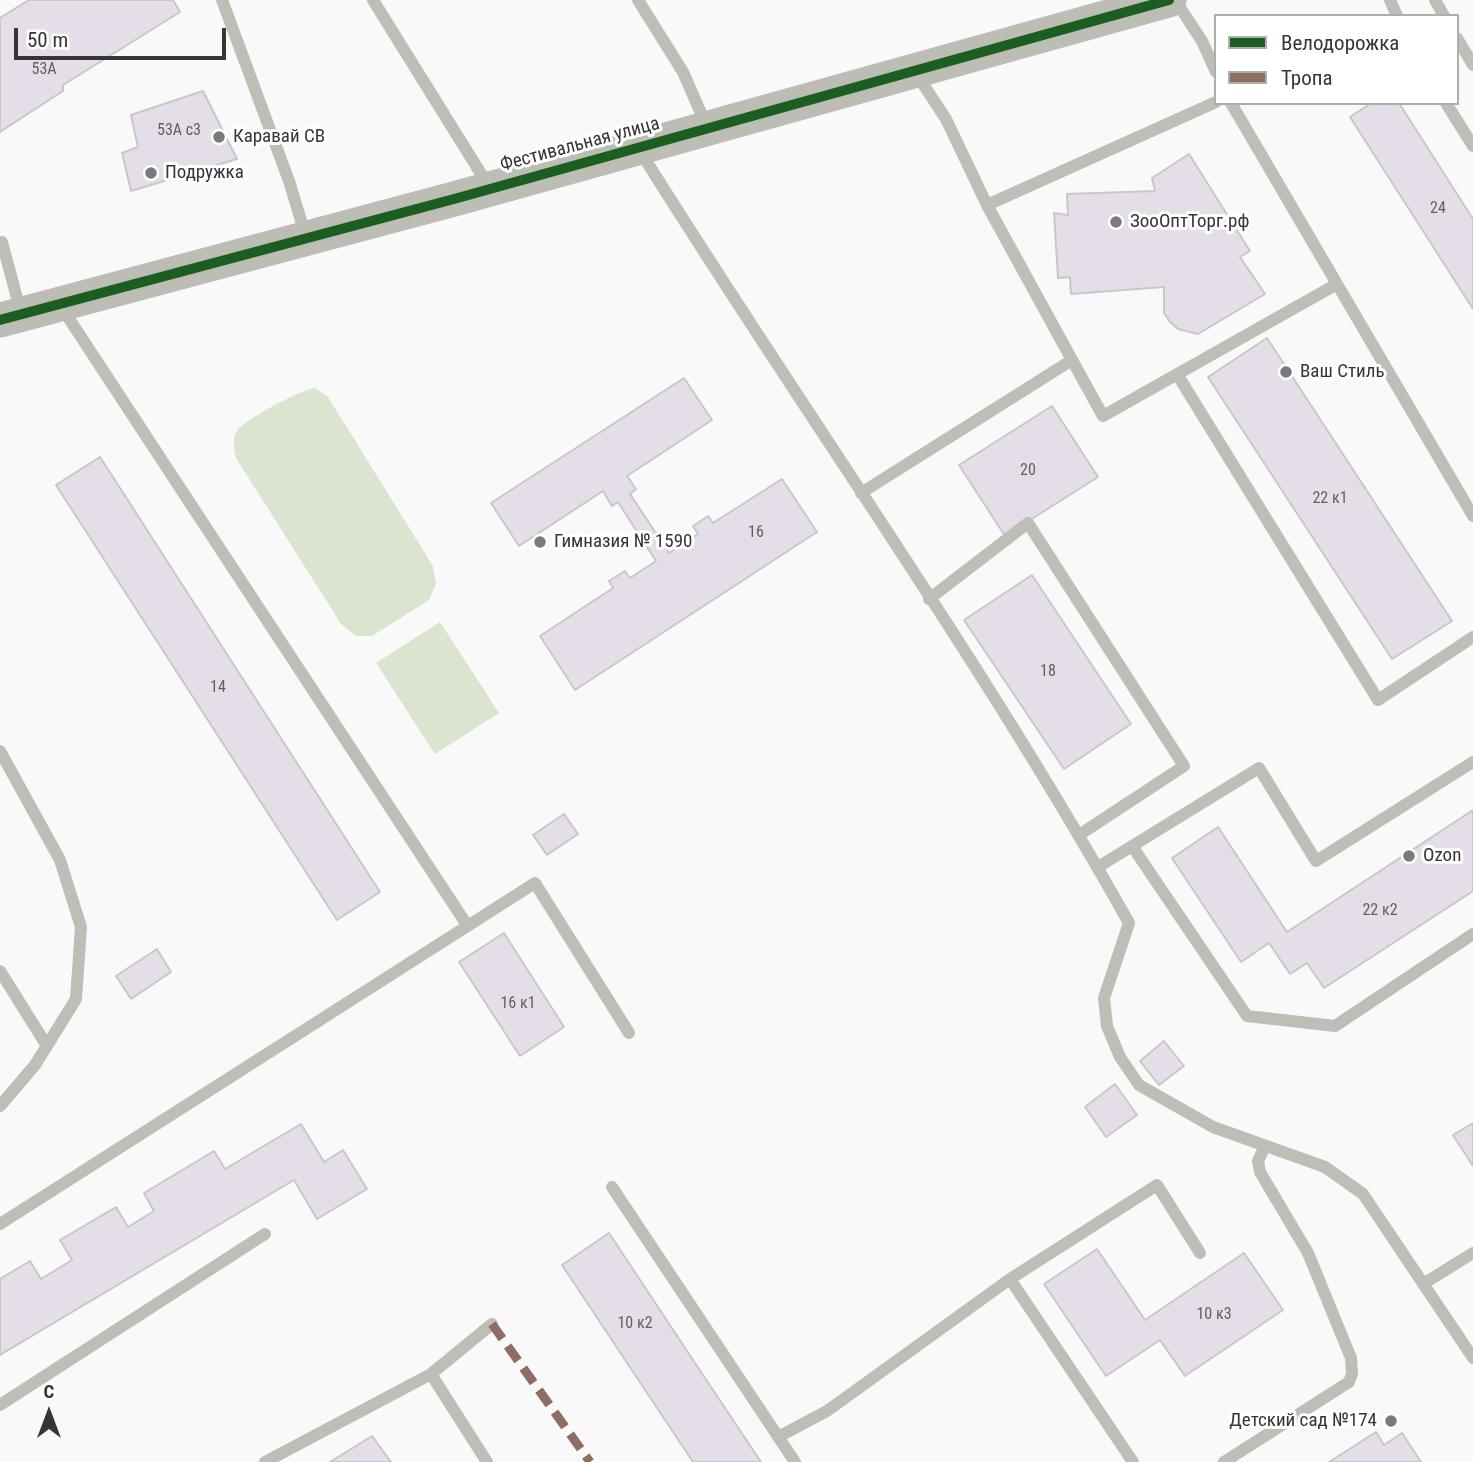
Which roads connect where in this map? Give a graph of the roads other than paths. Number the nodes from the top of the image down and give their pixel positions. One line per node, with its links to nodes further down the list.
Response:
1 (222, 0): 18 (lane)
2 (373, 0): 16 (lane)
3 (638, 0): 13 (lane)
4 (1169, 0): 9 (street, Фестивальная улица)
5 (1175, 0): 8 (lane)
6 (1459, 41): 7 (lane)
7 (1473, 65)
8 (1214, 68)
9 (915, 71): 13 (street, Фестивальная улица); 17 (lane)
10 (1214, 103): 17 (lane)
11 (1232, 105): 20 (lane)
12 (1447, 105): 14 (lane)
13 (708, 128): 15 (street, Фестивальная улица)
14 (1473, 146)
15 (638, 148): 16 (street, Фестивальная улица); 25 (lane)
16 (490, 188): 18 (street, Фестивальная улица)
17 (987, 205): 23 (lane)
18 (306, 237): 21 (street, Фестивальная улица)
19 (2, 242): 22 (lane)
20 (1337, 284): 24 (lane); 26 (lane)
21 (59, 303): 22 (street, Фестивальная улица); 34 (lane)
22 (11, 317)
23 (1072, 360): 24 (lane); 25 (lane)
24 (1177, 374): 28 (lane)
25 (861, 493): 27 (lane)
26 (1473, 516)
27 (929, 599): 31 (lane); 31 (lane)
28 (1473, 637)
29 (0, 751): 38 (lane)
30 (1473, 762): 32 (lane)
31 (1079, 835): 33 (lane)
32 (1132, 846): 33 (lane); 35 (lane)
33 (1098, 867): 40 (lane)
34 (467, 925): 37 (lane); 42 (lane)
35 (1473, 934)
36 (0, 971): 38 (lane)
37 (629, 1033)
38 (47, 1046): 39 (lane)
39 (0, 1106)
40 (1265, 1146): 47 (lane); 57 (lane)
41 (612, 1187): 52 (lane)
42 (0, 1224)
43 (265, 1234): 51 (lane)
44 (1200, 1253): 46 (lane)
45 (1473, 1253): 47 (lane)
46 (1010, 1279): 52 (lane); 56 (lane)
47 (1423, 1284): 49 (lane)
48 (492, 1324): 50 (lane)
49 (1473, 1358)
50 (431, 1374): 53 (lane); 54 (lane)
51 (0, 1405)
52 (778, 1437): 55 (lane)
53 (265, 1462)
54 (487, 1462)
55 (795, 1462)
56 (1133, 1462)
57 (1224, 1462)

